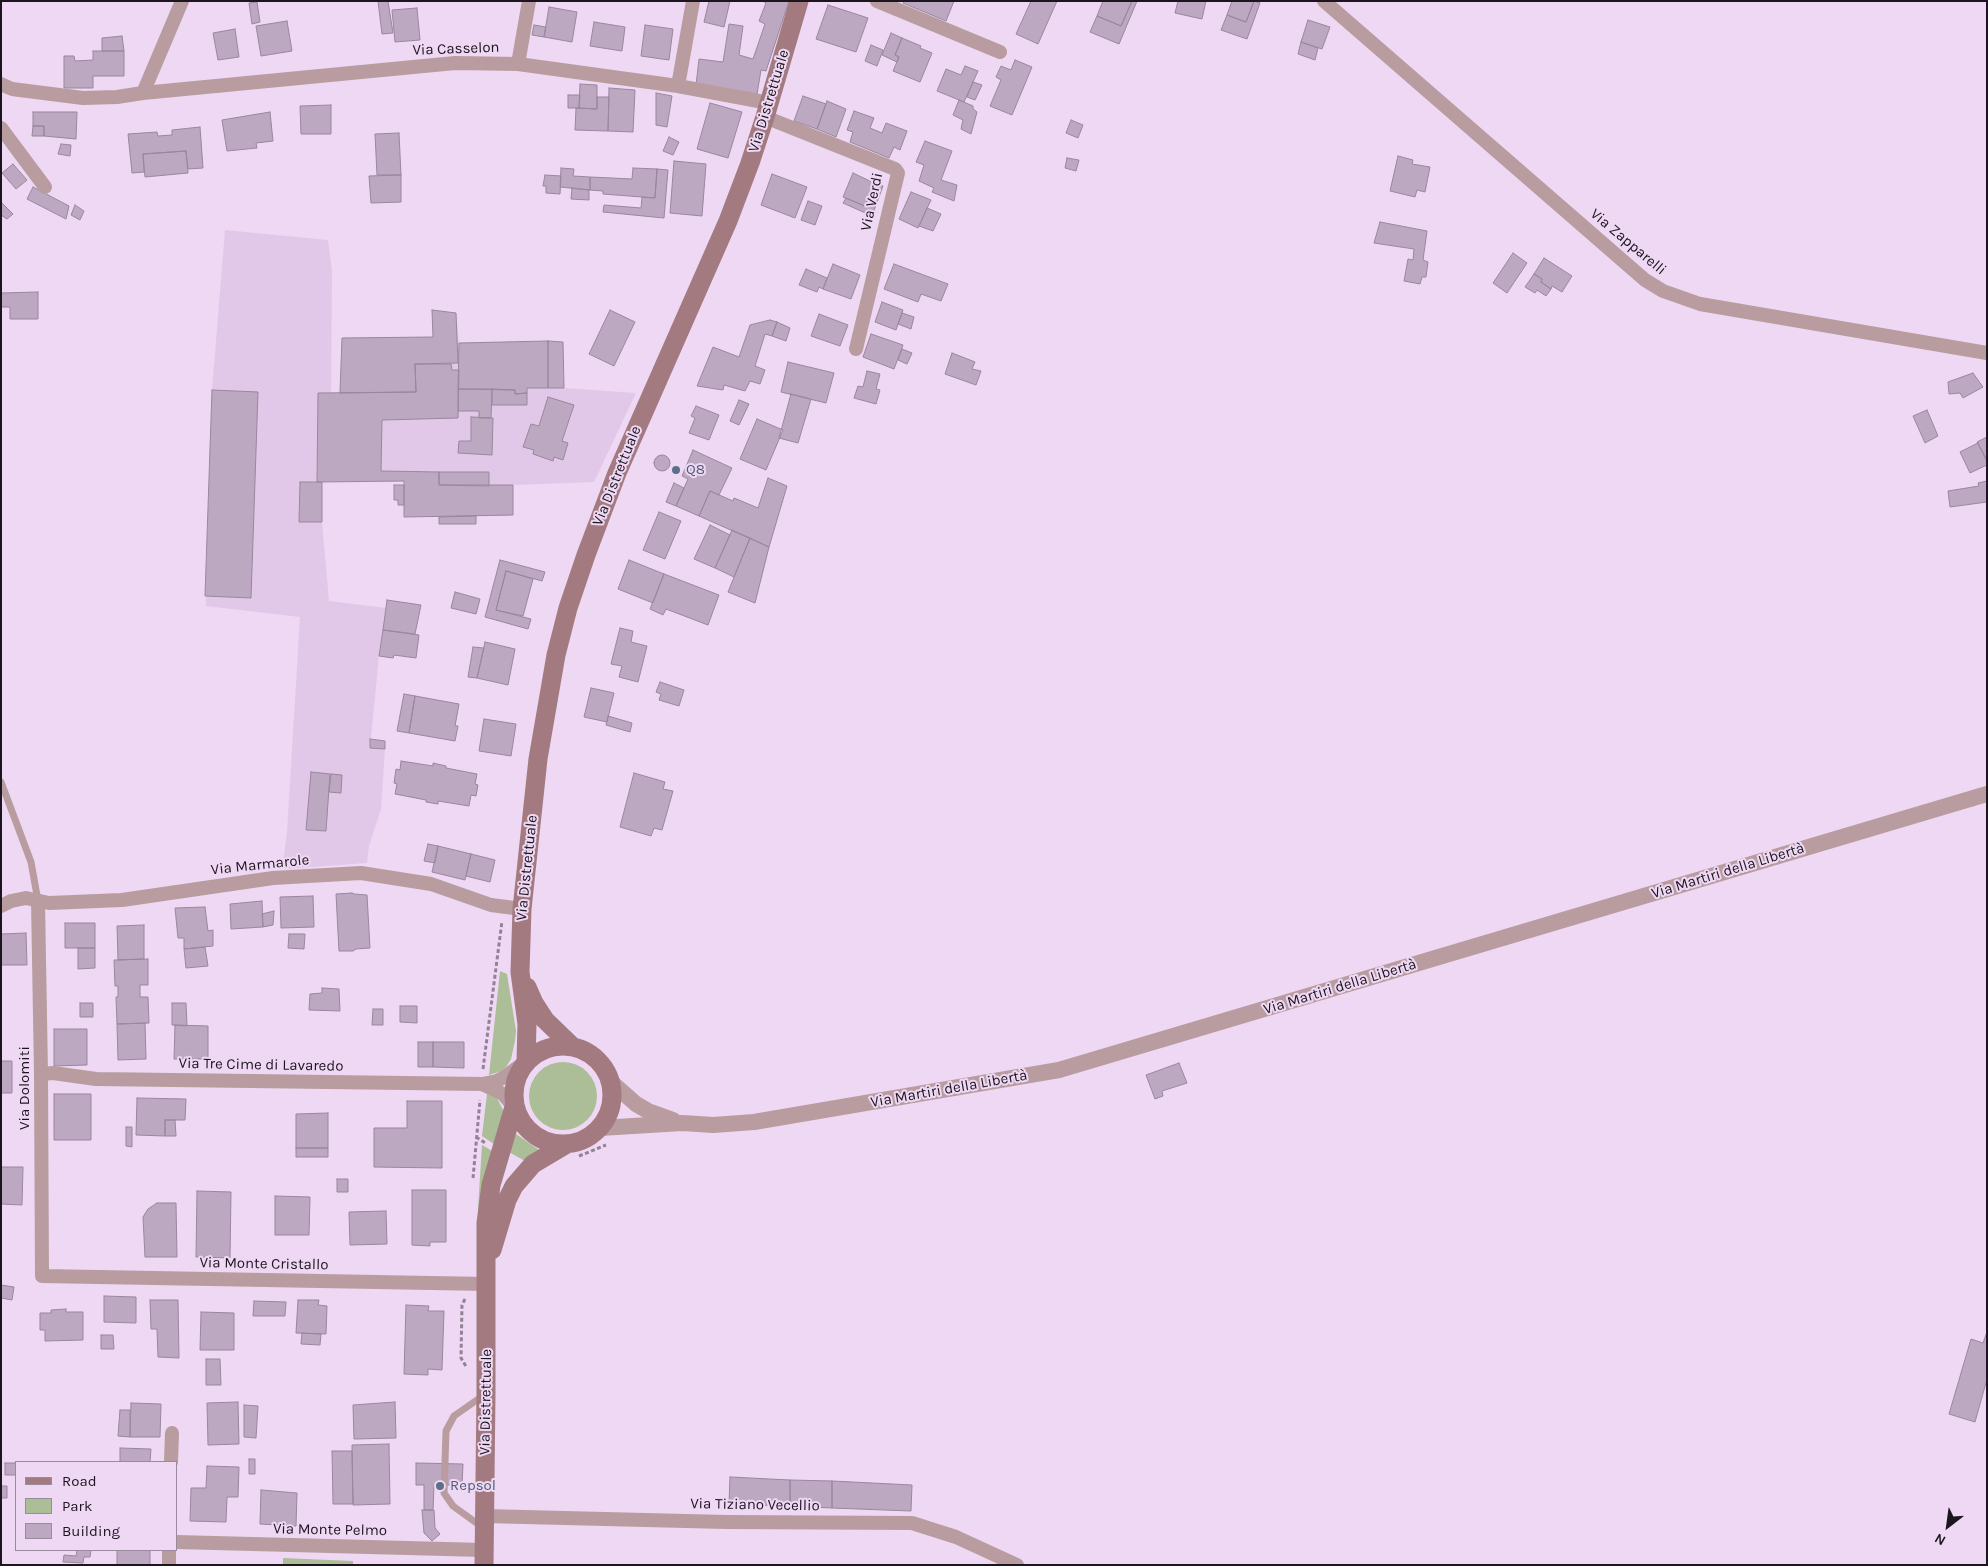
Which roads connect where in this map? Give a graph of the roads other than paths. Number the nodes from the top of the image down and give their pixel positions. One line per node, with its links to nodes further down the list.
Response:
1 (182, 1): 11 (street)
2 (529, 1): 8 (street)
3 (693, 1): 10 (street)
4 (799, 1): 12 (main road, Via Distrettuale)
5 (877, 1): 7 (street)
6 (1324, 1): 16 (street, Via Zapparelli)
7 (1000, 52)
8 (518, 64): 10 (street, Via Casselon); 11 (street, Via Casselon)
9 (1, 84): 11 (street, Via Casselon)
10 (678, 86): 12 (street, Via Casselon)
11 (143, 93)
12 (767, 110): 15 (street, Via Verdi); 21 (main road, Via Distrettuale)
13 (1, 128): 14 (street)
14 (45, 187)
15 (856, 349)
16 (1987, 353)
17 (1, 782): 19 (lane)
18 (1987, 794): 29 (street, Via Martiri della Libertà)
19 (38, 901): 20 (street, Via Marmarole); 21 (street, Via Marmarole); 25 (street, Via Dolomiti)
20 (1, 906)
21 (512, 908): 22 (main road, Via Distrettuale)
22 (520, 972): 23 (main road, Via Distrettuale); 24 (main road, Via Distrettuale)
23 (574, 1047): 24 (main road, Via Distrettuale); 27 (main road, Via Distrettuale)
24 (526, 1061): 26 (street, Via Tre Cime di Lavaredo); 28 (main road, Via Distrettuale)
25 (41, 1074): 26 (street, Via Tre Cime di Lavaredo); 32 (street, Via Dolomiti)
26 (482, 1080): 28 (street, Via Tre Cime di Lavaredo)
27 (610, 1081): 29 (street); 30 (main road)
28 (514, 1107): 31 (main road); 33 (main road, Via Distrettuale)
29 (682, 1123): 30 (street)
30 (604, 1136): 31 (main road, Via Distrettuale)
31 (569, 1152): 33 (main road, Via Distrettuale)
32 (42, 1276): 33 (street, Via Monte Cristallo)
33 (487, 1276): 34 (main road, Via Distrettuale)
34 (486, 1393): 37 (main road, Via Distrettuale); 37 (lane)
35 (172, 1432): 36 (street)
36 (172, 1461)
37 (484, 1522): 40 (main road, Via Distrettuale); 42 (street, Via Tiziano Vecellio)
38 (178, 1542): 40 (street, Via Monte Pelmo)
39 (169, 1551): 41 (street)
40 (484, 1558)
41 (169, 1565)
42 (1017, 1565)

